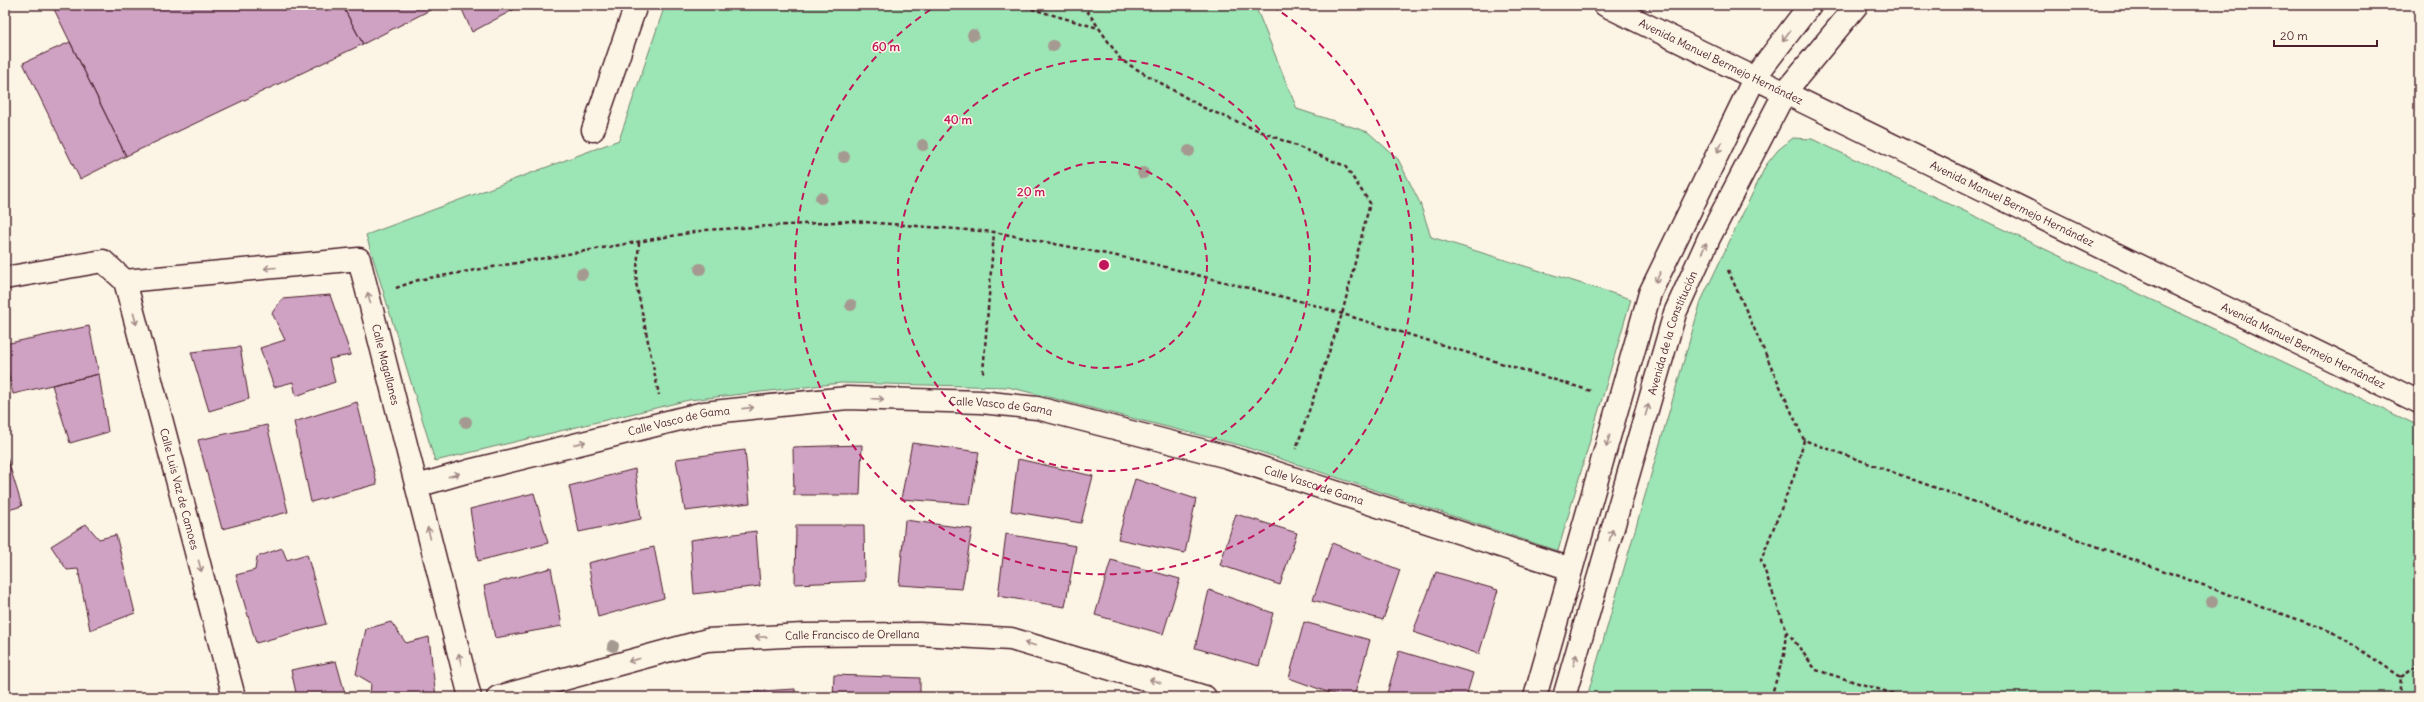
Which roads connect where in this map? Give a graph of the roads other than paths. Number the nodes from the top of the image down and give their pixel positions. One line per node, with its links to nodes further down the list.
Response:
1 (636, 5): 7 (street)
2 (1605, 5): 5 (street, Avenida Manuel Bermejo Hernández)
3 (1810, 5): 5 (street, one-way to 5)
4 (1857, 5): 6 (street, Avenida de la Constitución)
5 (1755, 77): 6 (street, Avenida Manuel Bermejo Hernández); 12 (street, one-way to 12)
6 (1785, 92): 10 (street, Avenida Manuel Bermejo Hernández); 18 (street, Avenida de la Constitución, one-way to 6)
7 (593, 130)
8 (5, 278): 9 (street)
9 (125, 281): 11 (street, Calle Magallanes, one-way to 9); 13 (street, Calle Luis Vaz de Camoes, one-way to 13)
10 (2419, 402)
11 (417, 486): 12 (street, Calle Vasco de Gama, one-way to 12); 14 (street, Calle Magallanes, one-way to 11)
12 (1572, 569): 17 (street)
13 (234, 697)
14 (470, 697)
15 (498, 697): 16 (street, Calle Francisco de Orellana, one-way to 15)
16 (1205, 697)
17 (1535, 697)
18 (1564, 697)

